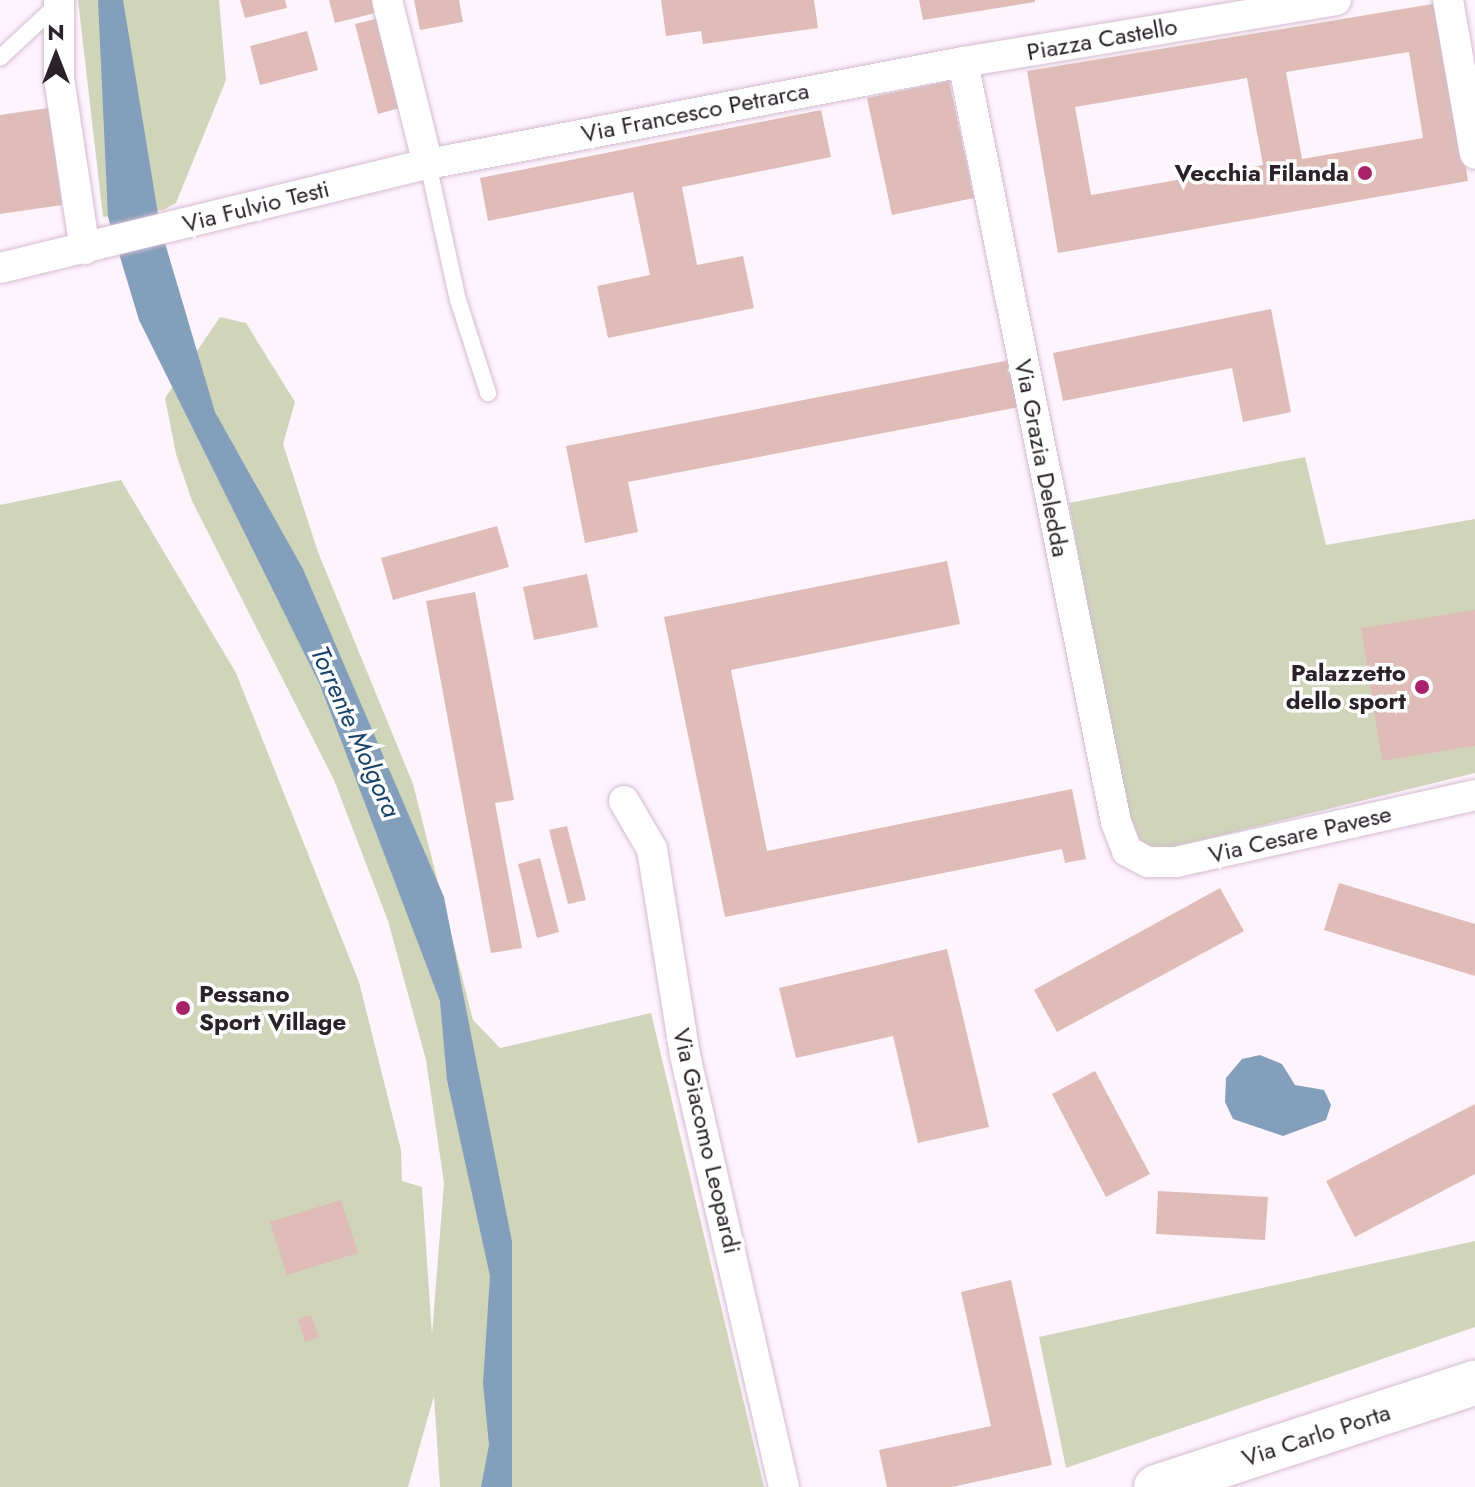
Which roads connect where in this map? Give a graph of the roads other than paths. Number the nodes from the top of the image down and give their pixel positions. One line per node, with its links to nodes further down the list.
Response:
1 (387, 0): 8 (street)
2 (1336, 0): 6 (street, Piazza Castello)
3 (1448, 0): 7 (street)
4 (59, 1): 5 (lane); 9 (street)
5 (0, 58)
6 (963, 62): 8 (street, Via Francesco Petrarca); 14 (street, Via Grazia Deledda)
7 (1475, 154)
8 (428, 164): 9 (street, Via Fulvio Testi); 11 (lane)
9 (94, 247): 10 (street, Via Fulvio Testi)
10 (0, 268)
11 (488, 393)
12 (1475, 795): 14 (street, Via Cesare Pavese)
13 (624, 801): 16 (street, Via Giacomo Leopardi)
14 (1127, 851)
15 (1475, 1383): 17 (street, Via Carlo Porta)
16 (784, 1487)
17 (1156, 1487)

